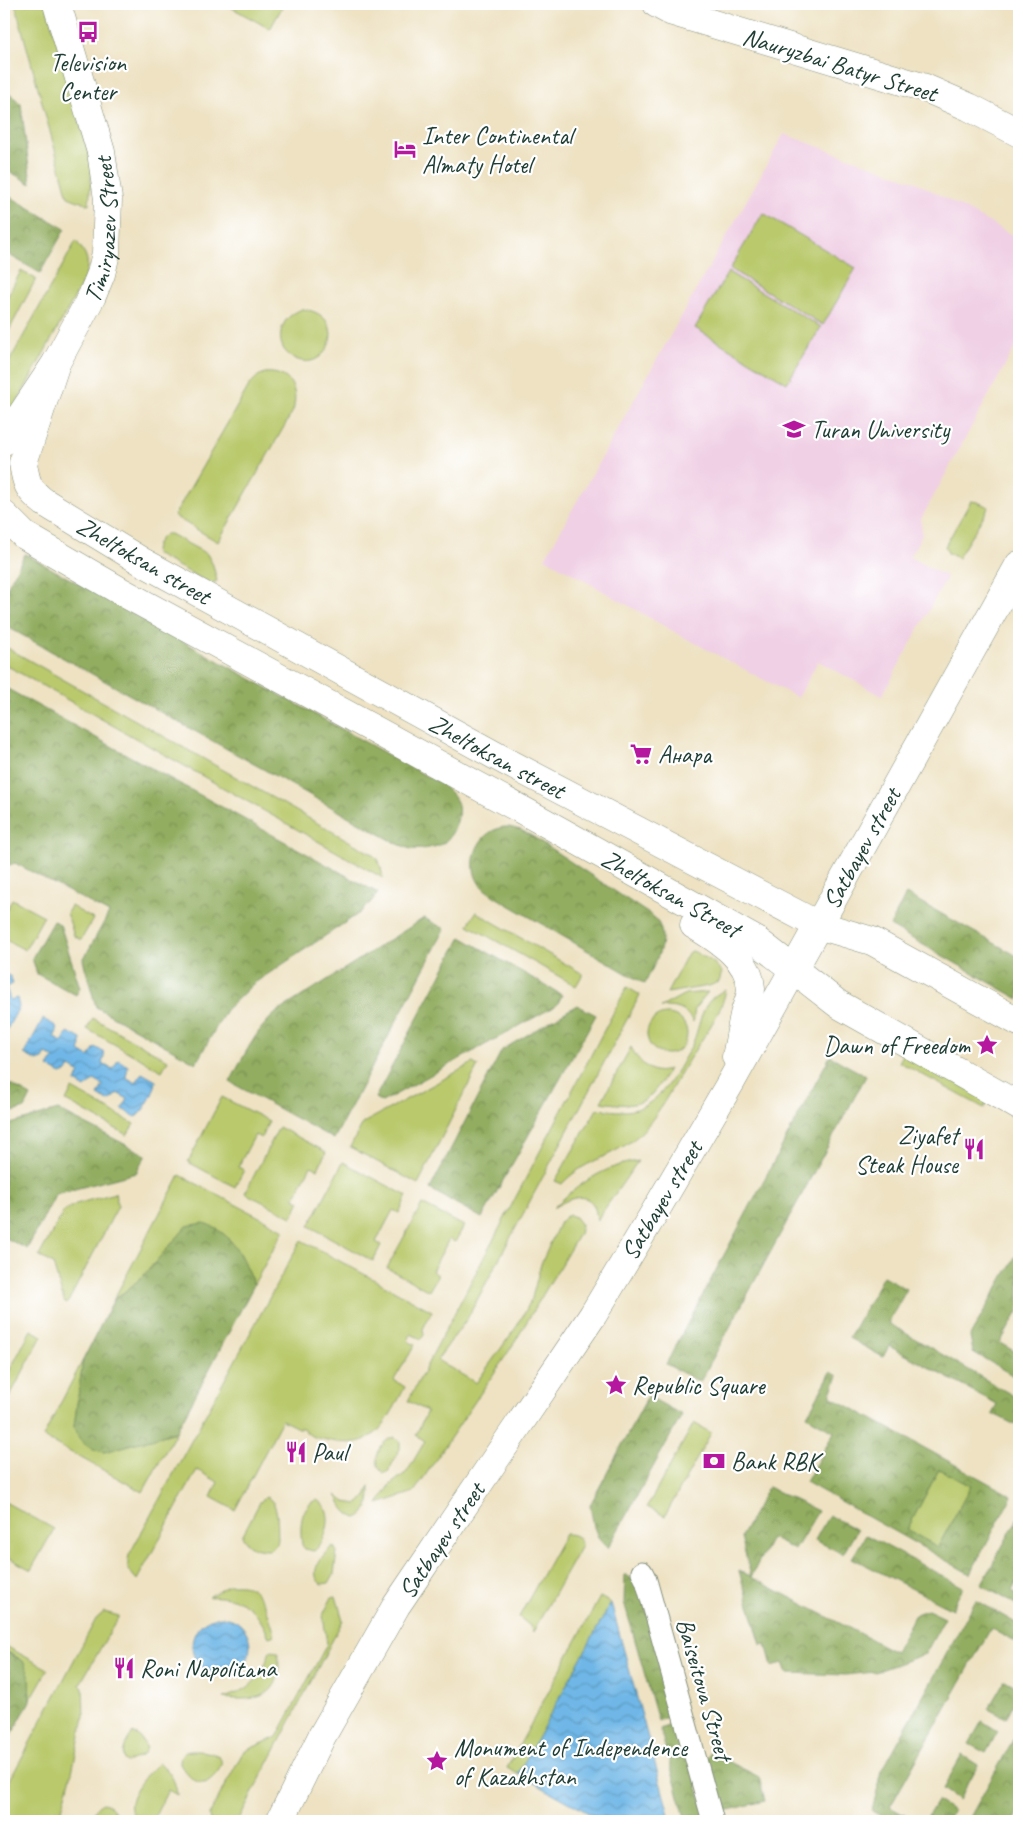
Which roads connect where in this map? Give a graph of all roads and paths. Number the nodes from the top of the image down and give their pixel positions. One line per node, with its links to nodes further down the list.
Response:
1 (57, 4): 4 (street, Timiryazev Street)
2 (657, 4): 3 (street, Nauryzbai Batyr Street)
3 (1019, 133)
4 (16, 442): 8 (street, Zheltoksan street)
5 (4, 515): 6 (street, Zheltoksan street)
6 (14, 534): 9 (street, Zheltoksan street)
7 (1019, 565): 11 (street, Satbayev street)
8 (507, 762): 9 (street); 11 (street, Zheltoksan street)
9 (489, 792): 10 (street, Zheltoksan street)
10 (544, 822): 12 (street, Zheltoksan Street); 14 (street)
11 (818, 925): 12 (street, Satbayev street); 13 (street, Zheltoksan street)
12 (793, 970): 14 (street, Satbayev street); 15 (street)
13 (1019, 1022)
14 (731, 1082): 17 (street, Satbayev street)
15 (1019, 1106)
16 (642, 1572): 18 (street, Baiseitova Street)
17 (280, 1821)
18 (714, 1821)

